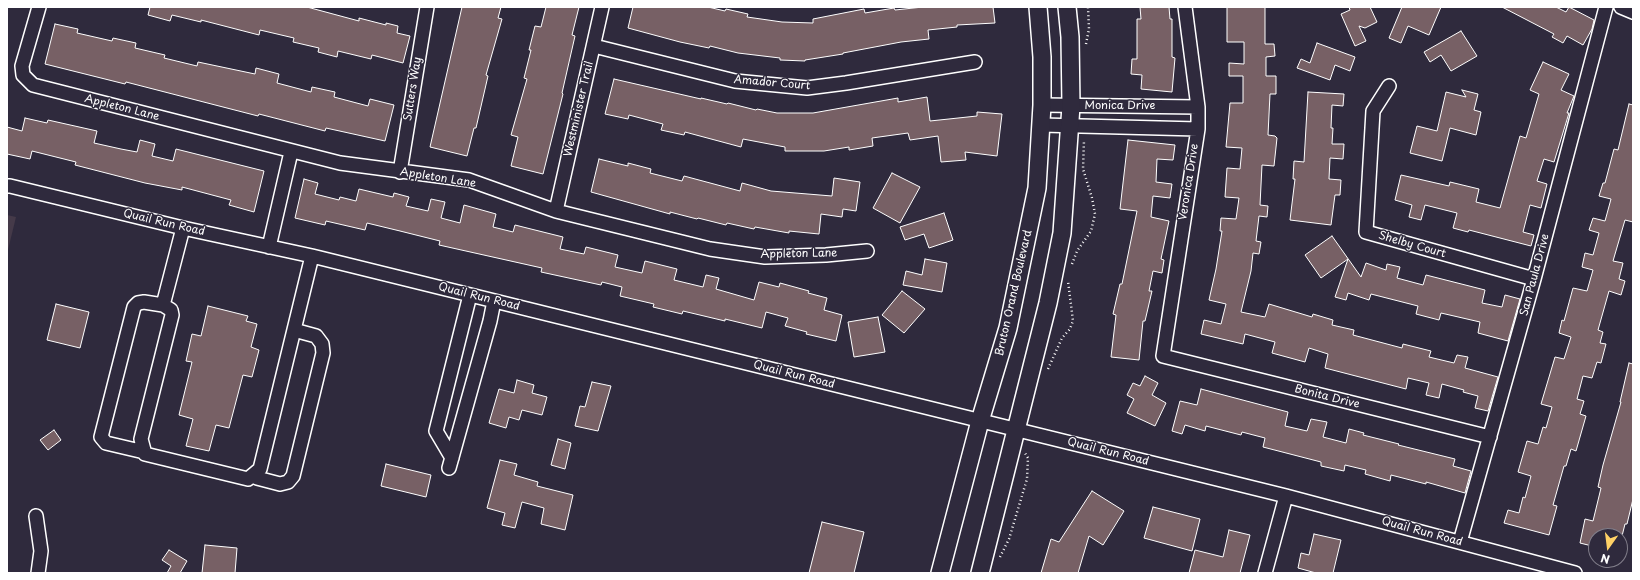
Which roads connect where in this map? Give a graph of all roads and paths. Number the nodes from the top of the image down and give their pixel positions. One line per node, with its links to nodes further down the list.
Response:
1 (39, 7): 19 (street, Appleton Lane)
2 (602, 7): 10 (street, Westminister Trail)
3 (1038, 7): 13 (main road, Bruton Orand Boulevard)
4 (1067, 7): 14 (main road)
5 (1185, 7): 15 (street, Veronica Drive)
6 (1606, 7): 29 (street, San Paula Drive)
7 (1621, 7): 9 (street)
8 (424, 8): 20 (street, Sutters Way)
9 (1633, 12)
10 (594, 46): 11 (street, Amador Court); 24 (street, Westminister Trail)
11 (975, 62)
12 (1389, 86): 29 (street, Shelby Court)
13 (1042, 105): 14 (street, Monica Drive); 16 (main road, Bruton Orand Boulevard)
14 (1071, 106): 15 (street, Monica Drive); 17 (main road)
15 (1198, 106): 18 (street, Veronica Drive)
16 (1042, 125): 17 (street, Monica Drive); 35 (main road, Bruton Orand Boulevard)
17 (1069, 126): 18 (street, Monica Drive); 36 (main road)
18 (1198, 129): 34 (street, Veronica Drive)
19 (291, 152): 20 (street, Appleton Lane); 26 (street)
20 (400, 172): 24 (street, Appleton Lane)
21 (8, 185): 25 (street, Quail Run Road)
22 (7, 201): 23 (path)
23 (11, 201)
24 (556, 211): 27 (street, Appleton Lane)
25 (183, 228): 26 (street, Quail Run Road); 32 (street)
26 (269, 247): 28 (street, Quail Run Road)
27 (867, 251)
28 (312, 256): 30 (street, Quail Run Road); 33 (street)
29 (1534, 279): 37 (street, San Paula Drive)
30 (470, 295): 31 (street, Quail Run Road); 31 (street)
31 (494, 301): 35 (street, Quail Run Road)
32 (163, 305): 38 (street); 38 (street)
33 (294, 330): 39 (street); 39 (street)
34 (1163, 356): 37 (street, Bonita Drive)
35 (980, 421): 36 (street, Quail Run Road); 44 (main road, Bruton Orand Boulevard)
36 (1015, 429): 40 (street, Quail Run Road); 45 (main road)
37 (1490, 437): 42 (street, San Paula Drive)
38 (144, 450): 39 (street)
39 (254, 474)
40 (1286, 496): 42 (street, Quail Run Road); 46 (street)
41 (36, 516): 43 (street)
42 (1460, 542): 47 (street, Quail Run Road)
43 (38, 573)
44 (940, 573)
45 (980, 573)
46 (1265, 573)
47 (1575, 573)

